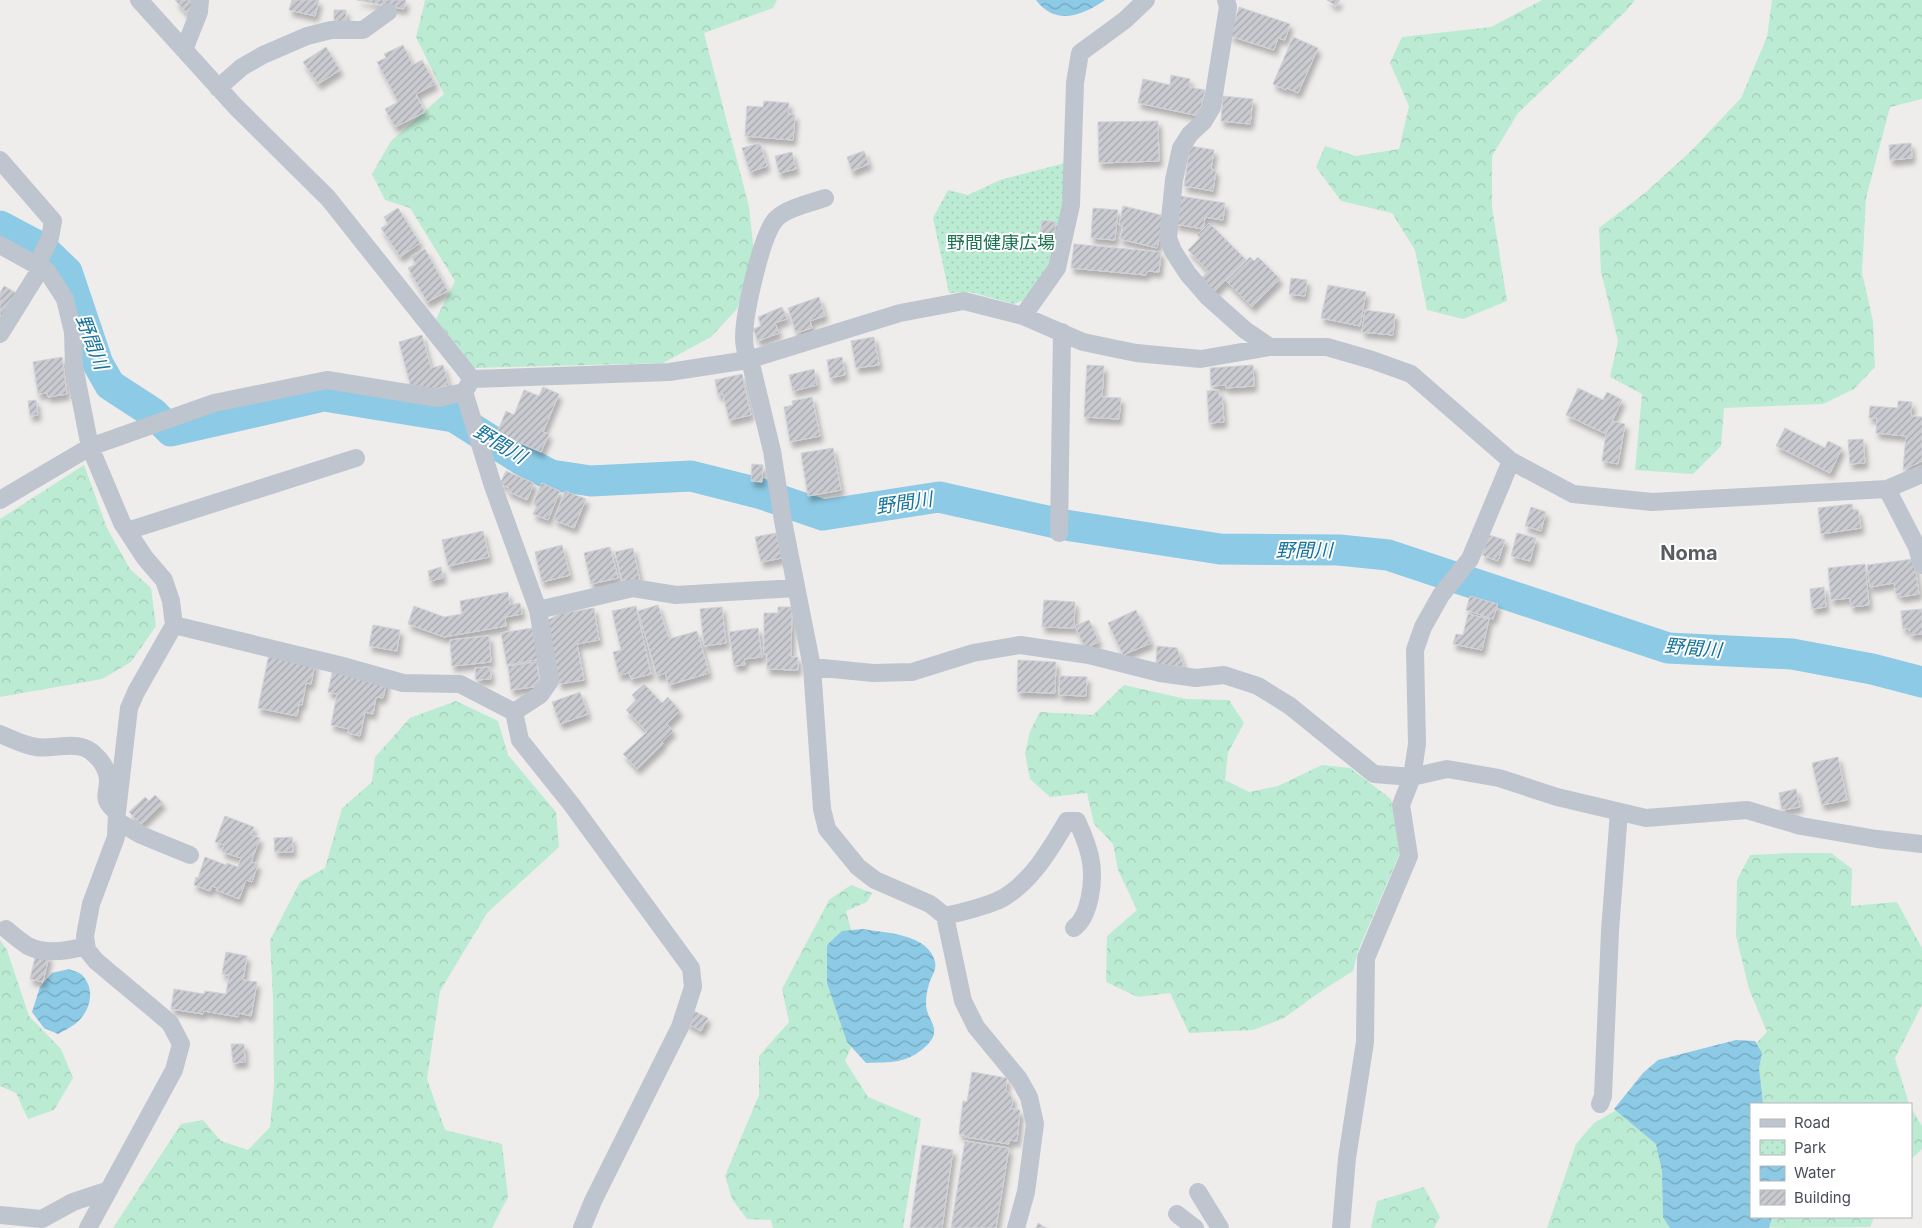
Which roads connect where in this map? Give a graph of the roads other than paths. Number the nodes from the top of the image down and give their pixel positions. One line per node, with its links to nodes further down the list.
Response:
1 (139, 0): 6 (street)
2 (200, 0): 6 (street)
3 (1146, 0): 12 (street)
4 (1226, 0): 15 (street)
5 (388, 12): 7 (street)
6 (184, 50): 7 (street)
7 (218, 88): 17 (street)
8 (0, 160): 11 (street)
9 (825, 198): 16 (street)
10 (0, 245): 11 (street)
11 (39, 267): 14 (street); 18 (street)
12 (1024, 316): 13 (street); 16 (street)
13 (1062, 332): 15 (street); 25 (street)
14 (0, 334)
15 (1270, 347): 20 (street)
16 (749, 360): 17 (street); 27 (street)
17 (468, 386): 18 (street); 28 (street)
18 (90, 447): 23 (street); 24 (street)
19 (356, 458): 24 (street)
20 (1512, 461): 22 (street); 33 (street)
21 (1922, 474): 22 (street)
22 (1888, 489): 26 (street)
23 (0, 500)
24 (127, 531): 29 (street)
25 (1059, 533)
26 (1922, 566)
27 (796, 588): 28 (street); 30 (street)
28 (538, 610): 31 (street)
29 (174, 625): 31 (street); 35 (street)
30 (812, 667): 33 (street); 38 (street)
31 (514, 712): 48 (street)
32 (0, 734): 35 (street)
33 (1412, 777): 34 (street); 52 (street)
34 (1620, 812): 36 (street); 42 (street)
35 (117, 817): 37 (street); 41 (street)
36 (1922, 844)
37 (190, 855)
38 (945, 916): 39 (street); 49 (street)
39 (1074, 928)
40 (6, 929): 41 (street)
41 (86, 946): 43 (street)
42 (1600, 1104)
43 (109, 1190): 46 (street); 47 (street)
44 (1198, 1192): 51 (street)
45 (1177, 1214): 50 (street)
46 (0, 1215)
47 (88, 1228)
48 (582, 1228)
49 (1016, 1228)
50 (1195, 1228)
51 (1220, 1228)
52 (1341, 1228)

